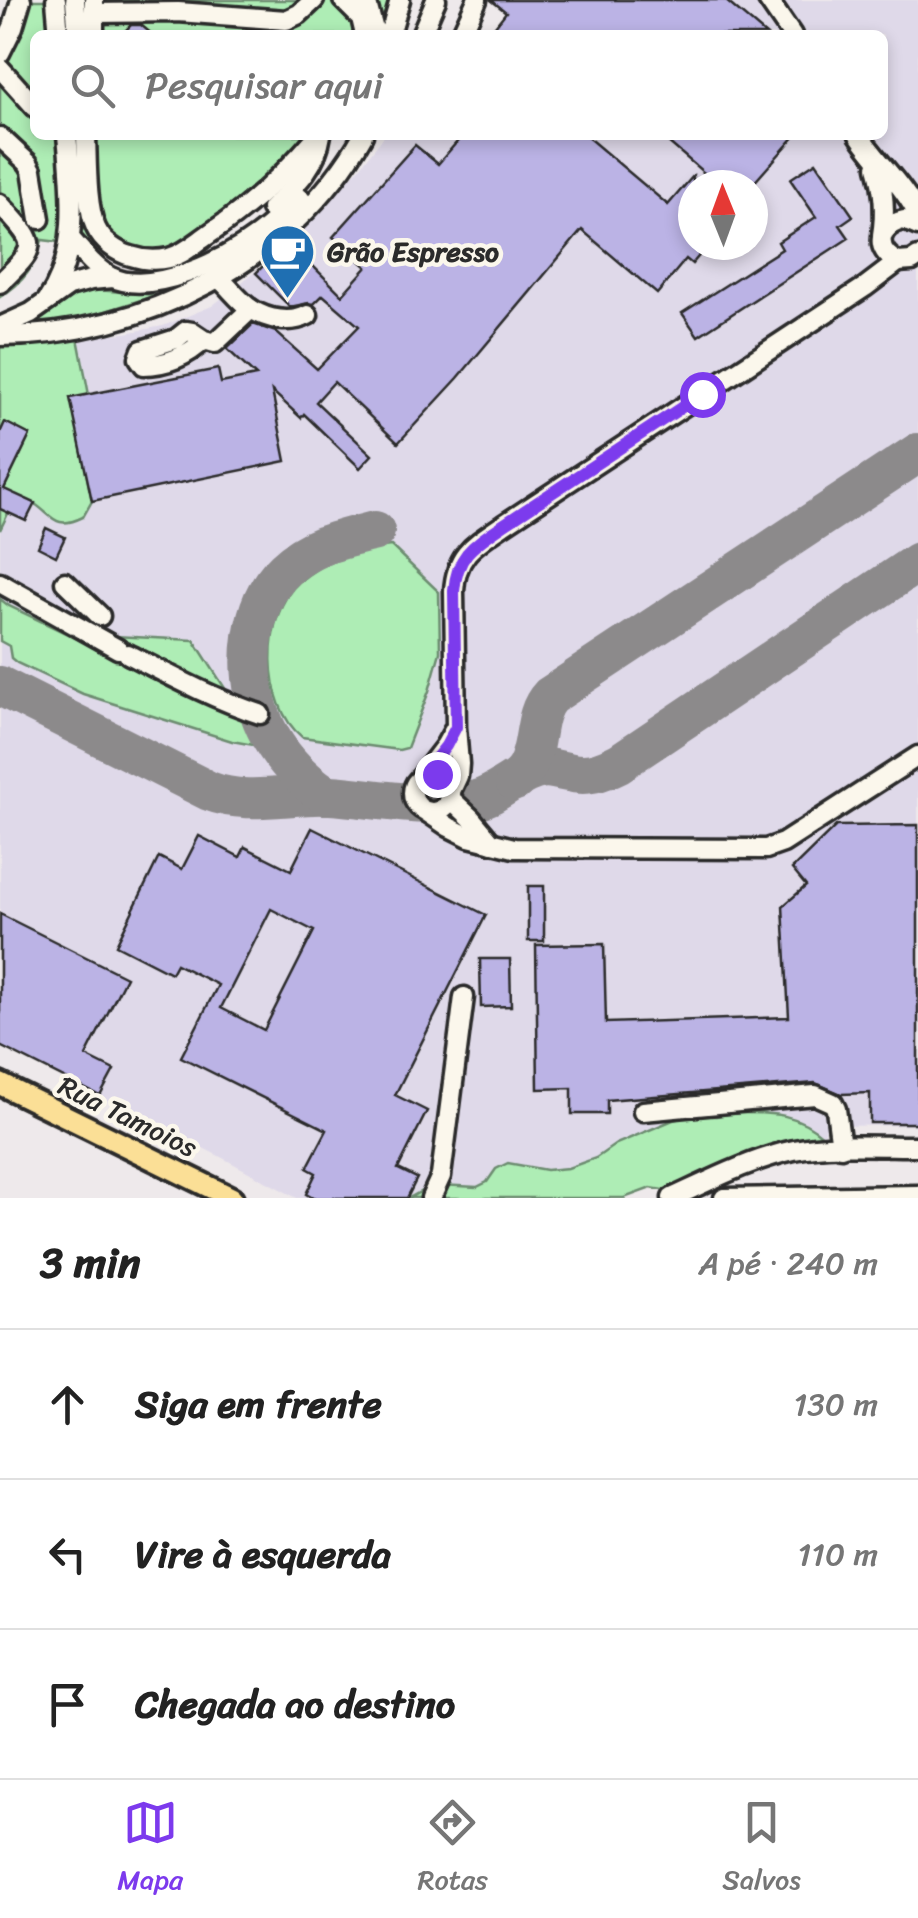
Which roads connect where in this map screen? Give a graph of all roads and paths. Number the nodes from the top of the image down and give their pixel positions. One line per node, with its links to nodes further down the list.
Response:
1 (21, 0): 22 (street)
2 (56, 0): 15 (street)
3 (75, 0): 16 (street)
4 (314, 0): 13 (street)
5 (343, 0): 17 (street)
6 (366, 0): 18 (street)
7 (400, 0): 14 (street)
8 (409, 0): 14 (street)
9 (436, 0): 19 (street)
10 (477, 0): 20 (street)
11 (768, 0): 21 (street)
12 (100, 8): 13 (street)
13 (247, 8)
14 (390, 29)
15 (59, 30)
16 (78, 30)
17 (364, 30)
18 (373, 30)
19 (422, 30)
20 (463, 30)
21 (789, 30)
22 (0, 53)
23 (0, 68): 24 (street)
24 (30, 101)
25 (0, 137): 35 (street)
26 (67, 140): 37 (street)
27 (86, 140): 28 (street)
28 (315, 140)
29 (319, 140): 39 (street)
30 (862, 140): 32 (street)
31 (359, 142): 39 (street); 43 (street)
32 (874, 157): 34 (street); 38 (street)
33 (0, 204): 44 (street)
34 (918, 215)
35 (40, 219)
36 (918, 226): 38 (street)
37 (72, 239): 42 (street); 46 (street)
38 (882, 241): 41 (street); 45 (street)
39 (229, 252): 42 (street)
40 (918, 257): 41 (street)
41 (898, 262): 45 (street)
42 (113, 278): 46 (street)
43 (220, 279): 47 (street); 50 (street)
44 (0, 284)
45 (864, 288): 58 (street)
46 (48, 301): 49 (street)
47 (251, 309): 48 (street); 51 (street)
48 (308, 315)
49 (0, 328)
50 (0, 336)
51 (204, 340)
52 (65, 582): 54 (street)
53 (0, 584): 56 (street)
54 (81, 598): 55 (street); 56 (street)
55 (100, 616)
56 (67, 622): 57 (street)
57 (260, 714)
58 (456, 727): 60 (street); 61 (street)
59 (918, 756): 63 (street)
60 (422, 776): 61 (street); 62 (street)
61 (451, 795): 62 (street); 63 (street)
62 (426, 812): 63 (street)
63 (492, 843)
64 (464, 996): 71 (street)
65 (0, 1084): 70 (main road, Rua Tamoios)
66 (644, 1112): 68 (street)
67 (918, 1146): 68 (street)
68 (841, 1147): 72 (street)
69 (918, 1195): 73 (street)
70 (221, 1196)
71 (431, 1198)
72 (672, 1198)
73 (724, 1198)

